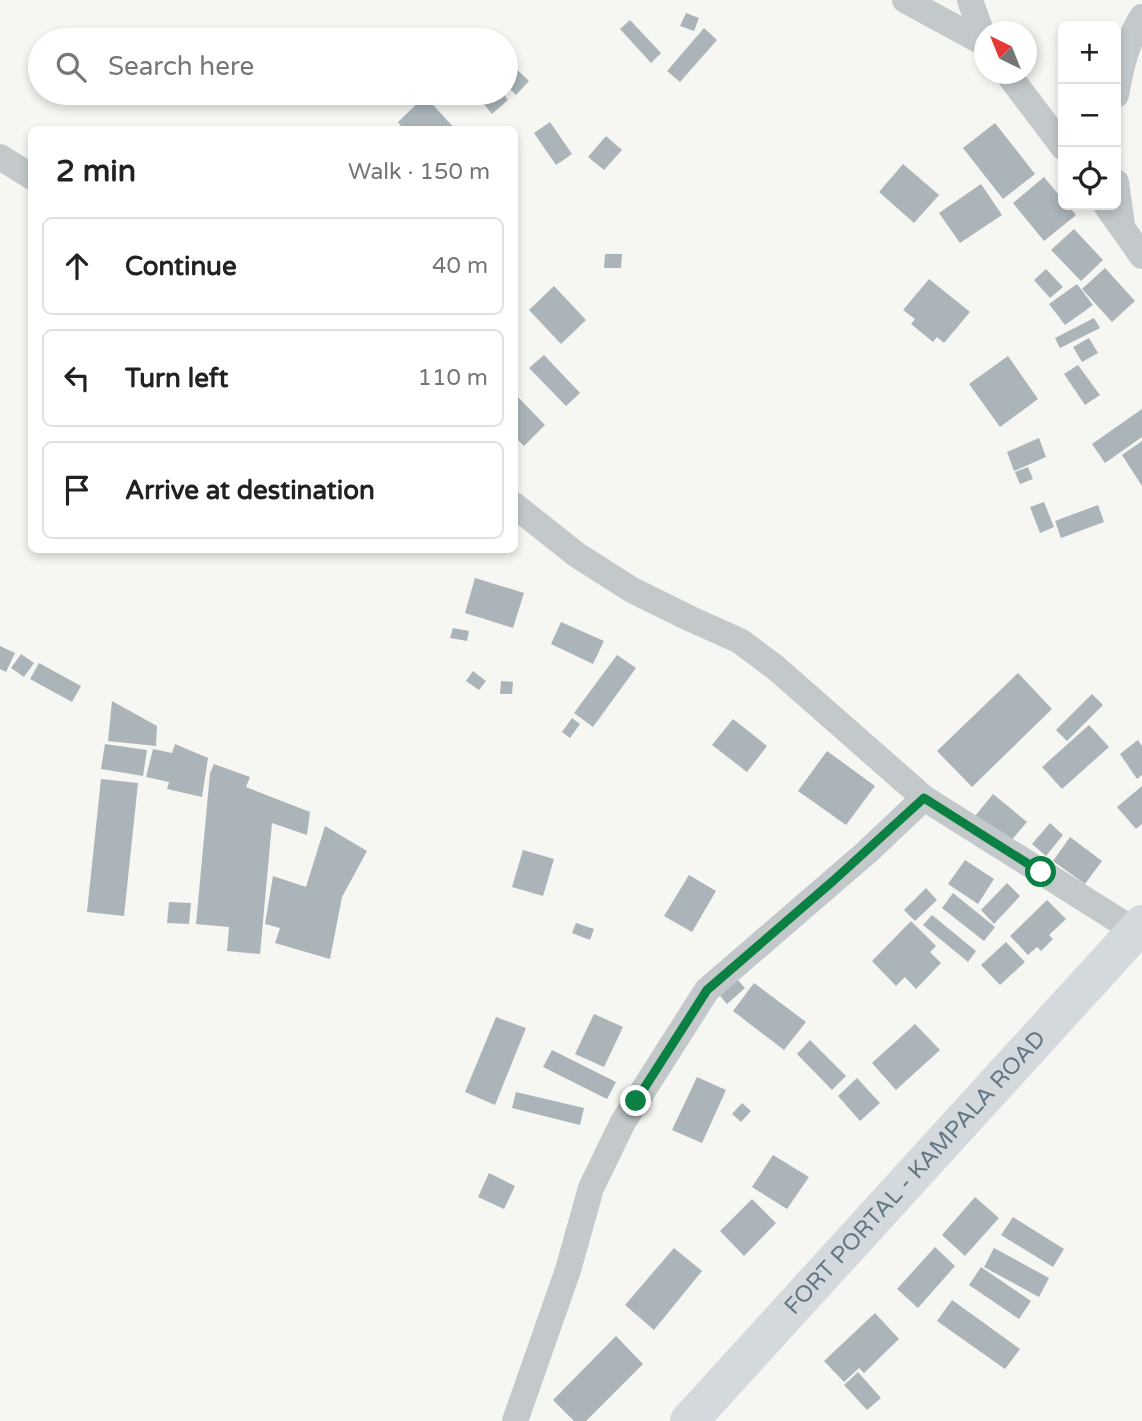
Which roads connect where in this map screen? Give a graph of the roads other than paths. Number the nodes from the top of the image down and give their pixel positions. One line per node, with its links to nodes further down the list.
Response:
1 (905, 0): 5 (street)
2 (970, 0): 4 (street)
3 (1142, 17): 7 (street)
4 (978, 21)
5 (974, 35)
6 (1016, 84): 8 (street)
7 (1118, 84)
8 (1058, 140)
9 (0, 157): 10 (street)
10 (28, 174)
11 (1110, 210): 13 (street)
12 (1120, 210): 13 (street)
13 (1123, 227): 14 (street)
14 (1142, 256)
15 (518, 508): 16 (street)
16 (924, 798): 17 (street); 18 (street)
17 (1138, 927): 19 (main road, FORT PORTAL - KAMPALA ROAD)
18 (515, 1421)
19 (689, 1421)

